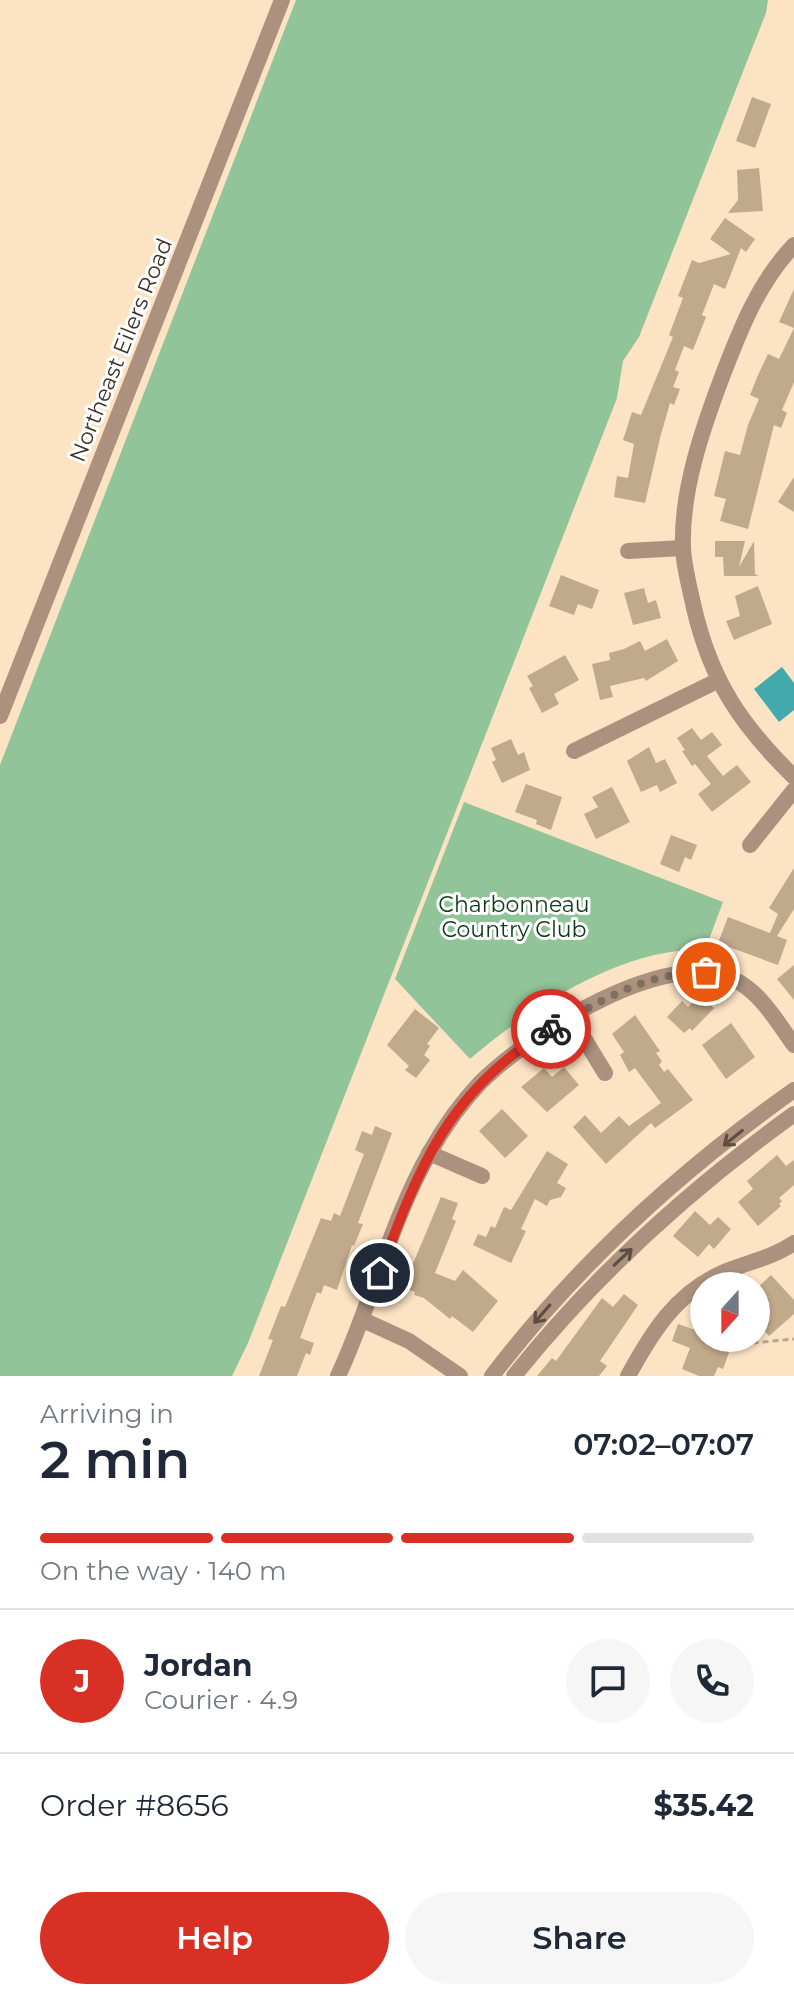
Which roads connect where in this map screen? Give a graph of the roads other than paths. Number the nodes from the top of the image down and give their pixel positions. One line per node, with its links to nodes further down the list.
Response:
1 (282, 0): 6 (street, Northeast Eilers Road)
2 (794, 245): 3 (street)
3 (683, 548): 4 (street); 5 (street)
4 (628, 551)
5 (717, 681): 7 (street); 8 (street)
6 (0, 716)
7 (574, 751)
8 (794, 777)
9 (794, 790): 10 (street)
10 (750, 845)
11 (571, 1017): 12 (street); 13 (street); 16 (street)
12 (794, 1045)
13 (605, 1073)
14 (794, 1090): 22 (street, one-way to 22)
15 (794, 1114): 23 (street, one-way to 15)
16 (429, 1153): 17 (street); 19 (street)
17 (482, 1176)
18 (794, 1243): 24 (street)
19 (363, 1320): 20 (street); 21 (street)
20 (338, 1376)
21 (460, 1376)
22 (492, 1376)
23 (514, 1376)
24 (628, 1376)

